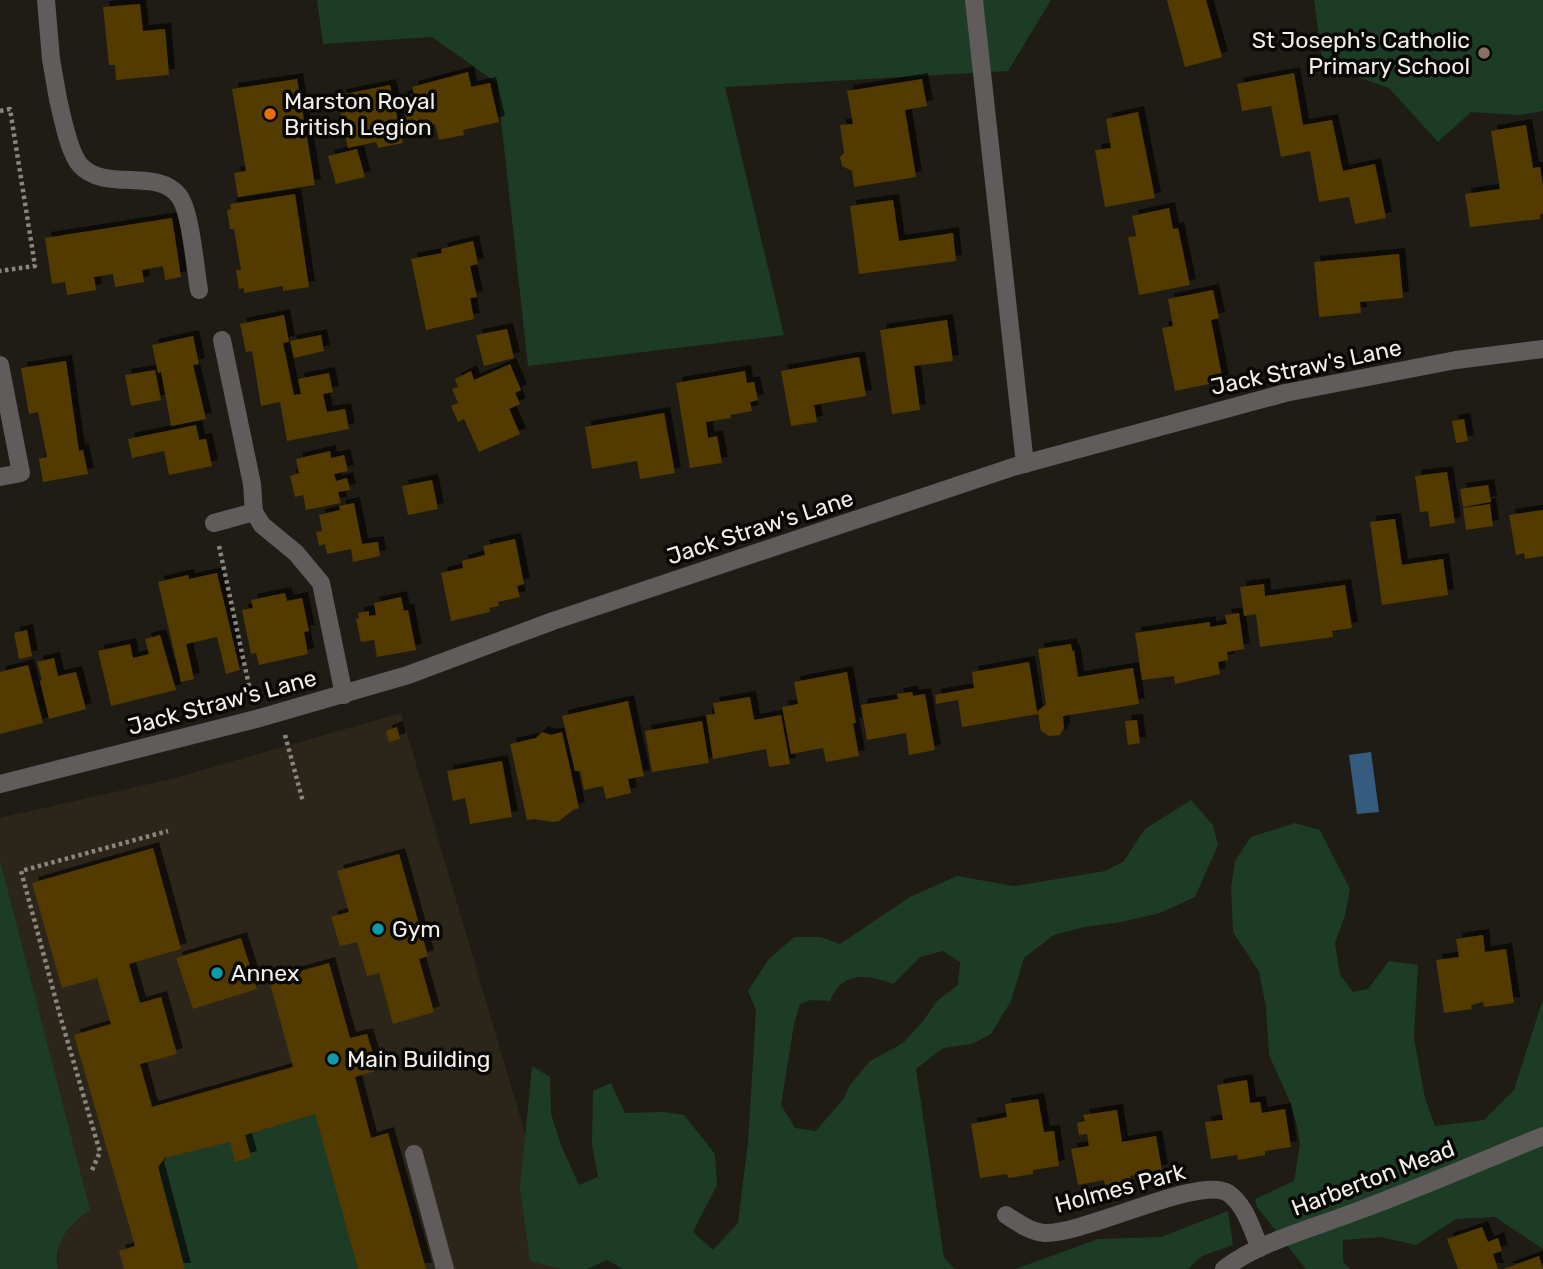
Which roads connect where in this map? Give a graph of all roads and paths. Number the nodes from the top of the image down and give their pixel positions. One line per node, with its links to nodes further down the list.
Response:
1 (46, 0): 5 (street)
2 (974, 0): 9 (street)
3 (0, 111): 4 (path)
4 (0, 271)
5 (199, 290)
6 (222, 340): 11 (street)
7 (1543, 349): 9 (street, Jack Straw's Lane)
8 (0, 365): 10 (street)
9 (1026, 464): 13 (street, Jack Straw's Lane)
10 (0, 477)
11 (254, 512): 12 (street); 13 (street)
12 (214, 523): 14 (path)
13 (344, 695): 14 (street, Jack Straw's Lane)
14 (256, 719): 16 (street, Jack Straw's Lane)
15 (285, 734): 17 (path)
16 (0, 784)
17 (303, 802)
18 (168, 831): 21 (path)
19 (1543, 1136): 23 (street, Harberton Mead)
20 (414, 1154): 24 (street)
21 (92, 1170)
22 (1006, 1215): 23 (street, Holmes Park)
23 (1260, 1248): 25 (street, Harberton Mead)
24 (445, 1269)
25 (1224, 1269)

